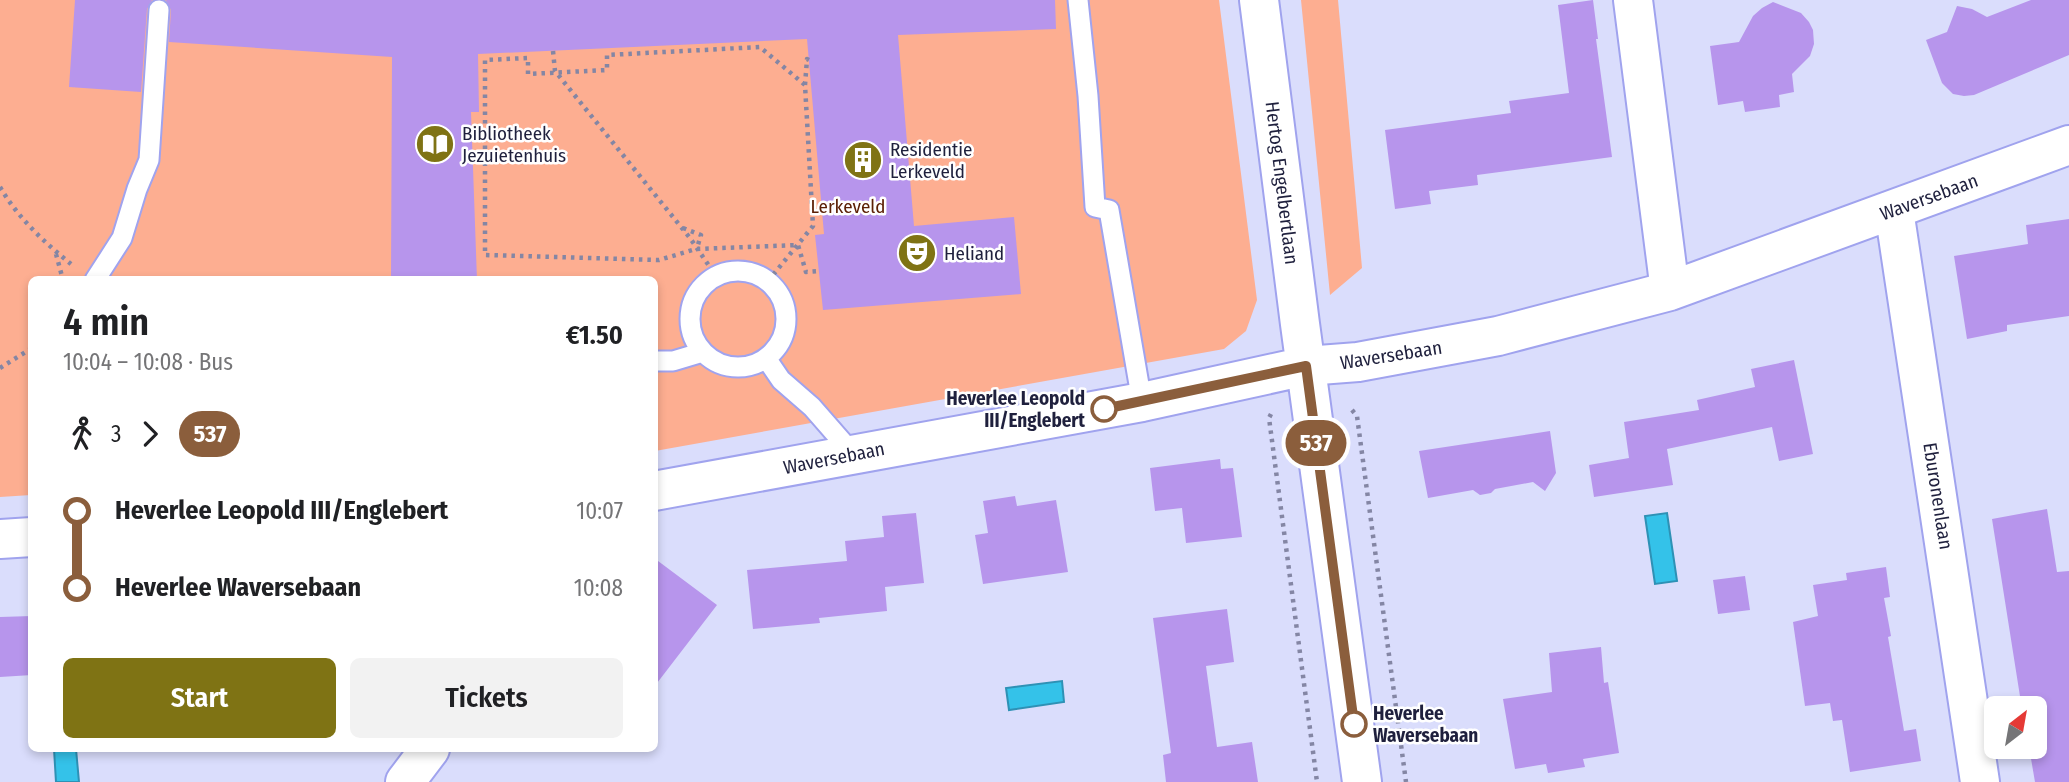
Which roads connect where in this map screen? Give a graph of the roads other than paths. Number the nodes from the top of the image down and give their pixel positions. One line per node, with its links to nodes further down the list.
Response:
1 (1078, 0): 13 (lane)
2 (1259, 0): 12 (street, Hertog Engelbertlaan)
3 (1633, 0): 8 (street)
4 (159, 10): 7 (lane)
5 (2069, 145): 6 (street, Waversebaan)
6 (1894, 210): 8 (street, Waversebaan); 21 (street, Eburonenlaan)
7 (98, 276)
8 (1670, 291): 12 (street, Waversebaan)
9 (703, 352): 10 (lane); 10 (lane); 11 (lane)
10 (766, 358): 14 (lane)
11 (658, 361)
12 (1306, 366): 13 (street, Waversebaan); 20 (street, Hertog Engelbertlaan)
13 (1142, 402): 14 (street, Waversebaan)
14 (853, 454): 15 (street, Waversebaan)
15 (658, 490)
16 (28, 537): 17 (street)
17 (0, 540)
18 (428, 752): 19 (street)
19 (405, 782)
20 (1362, 782)
21 (1980, 782)

